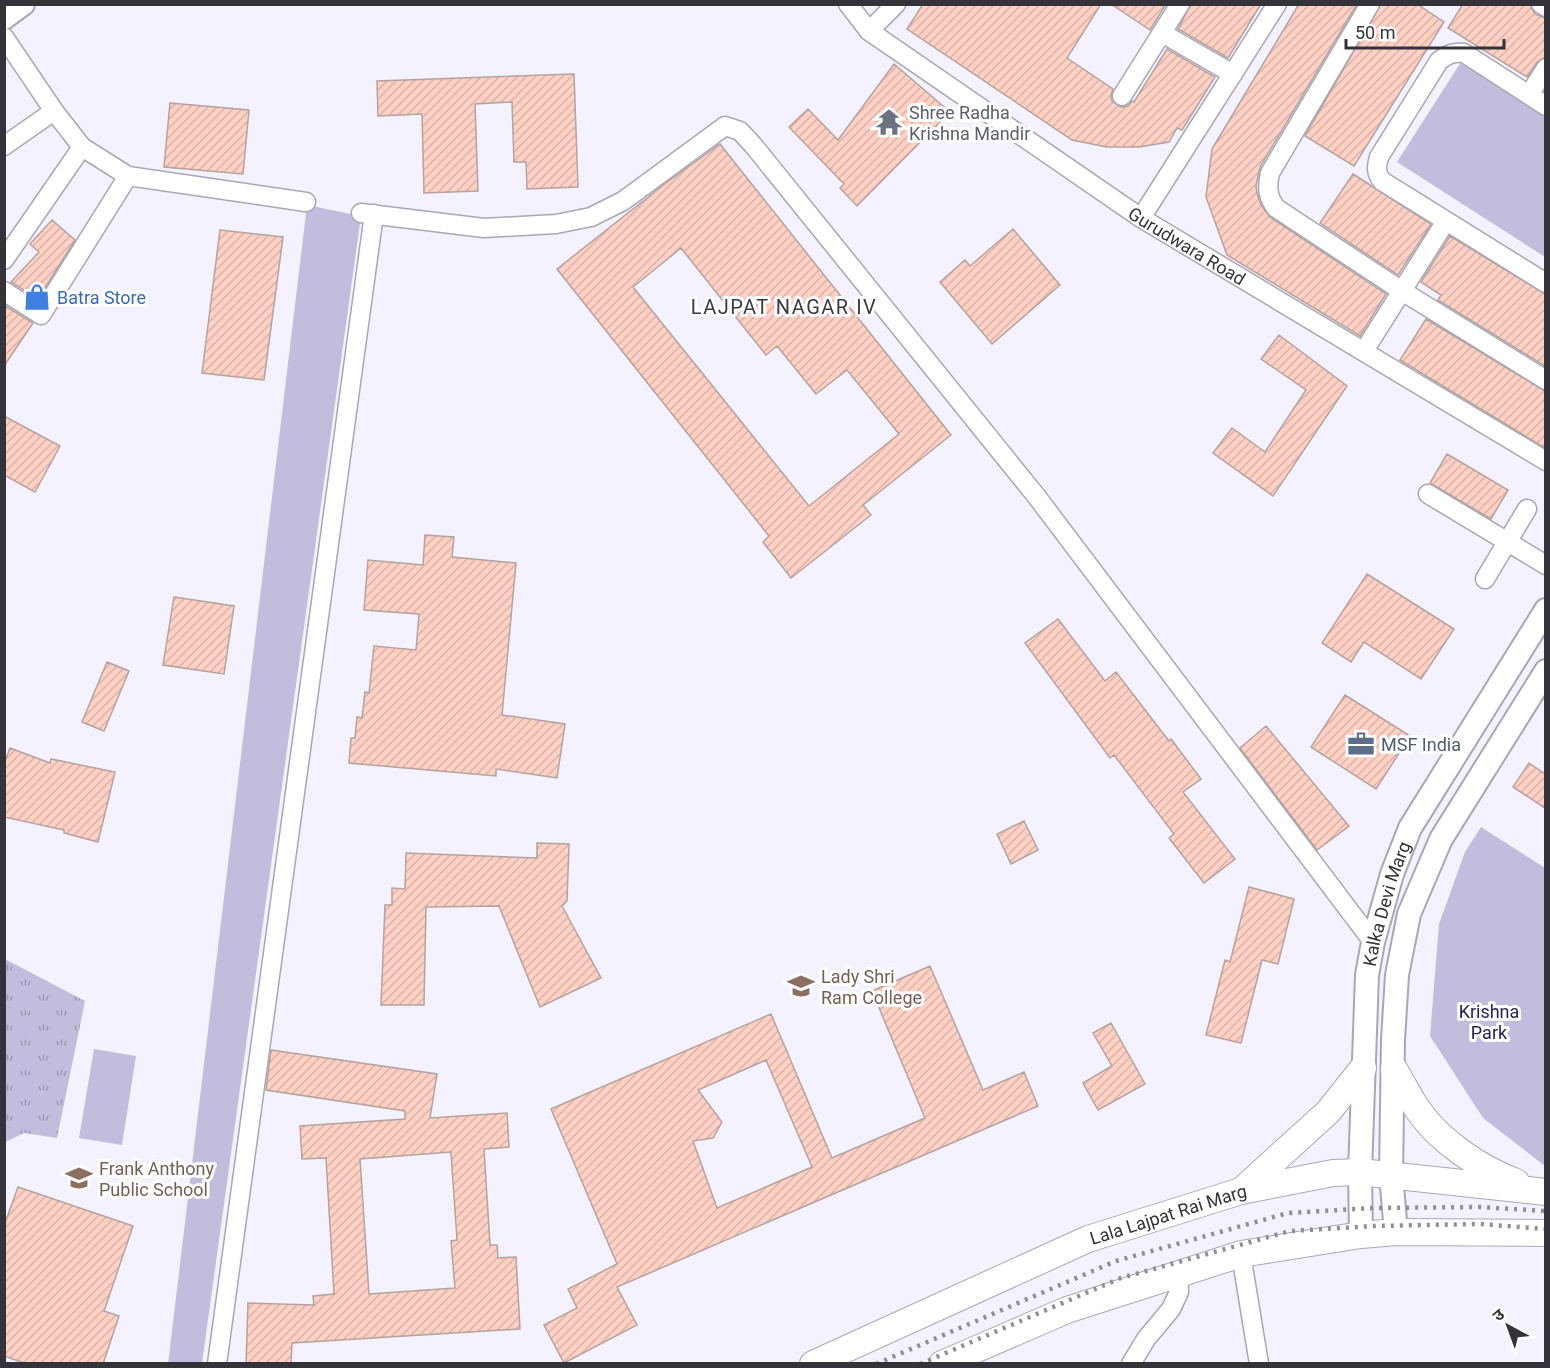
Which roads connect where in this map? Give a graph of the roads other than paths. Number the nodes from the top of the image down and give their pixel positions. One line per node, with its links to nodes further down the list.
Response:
1 (23, 4): 9 (street)
2 (848, 4): 10 (street, Gurudwara Road)
3 (896, 4): 10 (street)
4 (1180, 4): 11 (street)
5 (1277, 4): 14 (street)
6 (1370, 4): 28 (street)
7 (1541, 4): 8 (street)
8 (1545, 7)
9 (4, 18)
10 (869, 32): 23 (street, Gurudwara Road)
11 (1162, 33): 14 (street); 16 (street)
12 (4, 37): 18 (street)
13 (1545, 68): 15 (street)
14 (1233, 74): 23 (street)
15 (1529, 95): 17 (street); 24 (street)
16 (1122, 96)
17 (1545, 106)
18 (54, 111): 19 (street); 20 (street)
19 (4, 146)
20 (82, 147): 21 (street); 25 (street)
21 (128, 176): 22 (street); 27 (street)
22 (306, 202)
23 (1141, 218): 29 (street, Gurudwara Road)
24 (1446, 221): 26 (street); 28 (street)
25 (4, 260)
26 (1545, 283)
27 (4, 291)
28 (1402, 291): 29 (street); 30 (street)
29 (1364, 351): 31 (street, Gurudwara Road)
30 (1545, 380)
31 (1545, 461)
32 (1428, 494): 34 (street)
33 (1527, 509): 34 (street)
34 (1508, 542): 35 (street); 36 (street)
35 (1545, 565)
36 (1485, 579)
37 (1545, 610): 39 (street, Kalka Devi Marg)
38 (1545, 671): 41 (street, Kalka Devi Marg)
39 (1373, 942): 40 (street, Kalka Devi Marg); 53 (street)
40 (1364, 1038): 41 (street); 42 (street, Kalka Devi Marg)
41 (1393, 1040): 43 (street, Kalka Devi Marg)
42 (1363, 1068): 44 (street, Kalka Devi Marg); 46 (main road)
43 (1394, 1069): 45 (street, Kalka Devi Marg); 47 (main road)
44 (1360, 1172): 45 (main road, Lala Lajpat Rai Marg); 46 (main road, Lala Lajpat Rai Marg); 50 (street, Kalka Devi Marg)
45 (1391, 1175): 47 (main road, Lala Lajpat Rai Marg); 48 (street, Kalka Devi Marg)
46 (1241, 1191): 54 (main road, Lala Lajpat Rai Marg)
47 (1544, 1192)
48 (1396, 1232): 49 (main road); 50 (main road)
49 (1545, 1233)
50 (1361, 1235): 51 (main road)
51 (1241, 1254): 52 (main road); 57 (street)
52 (1178, 1273): 55 (main road); 56 (street)
53 (217, 1364)
54 (813, 1364)
55 (942, 1364)
56 (1131, 1364)
57 (1259, 1364)

